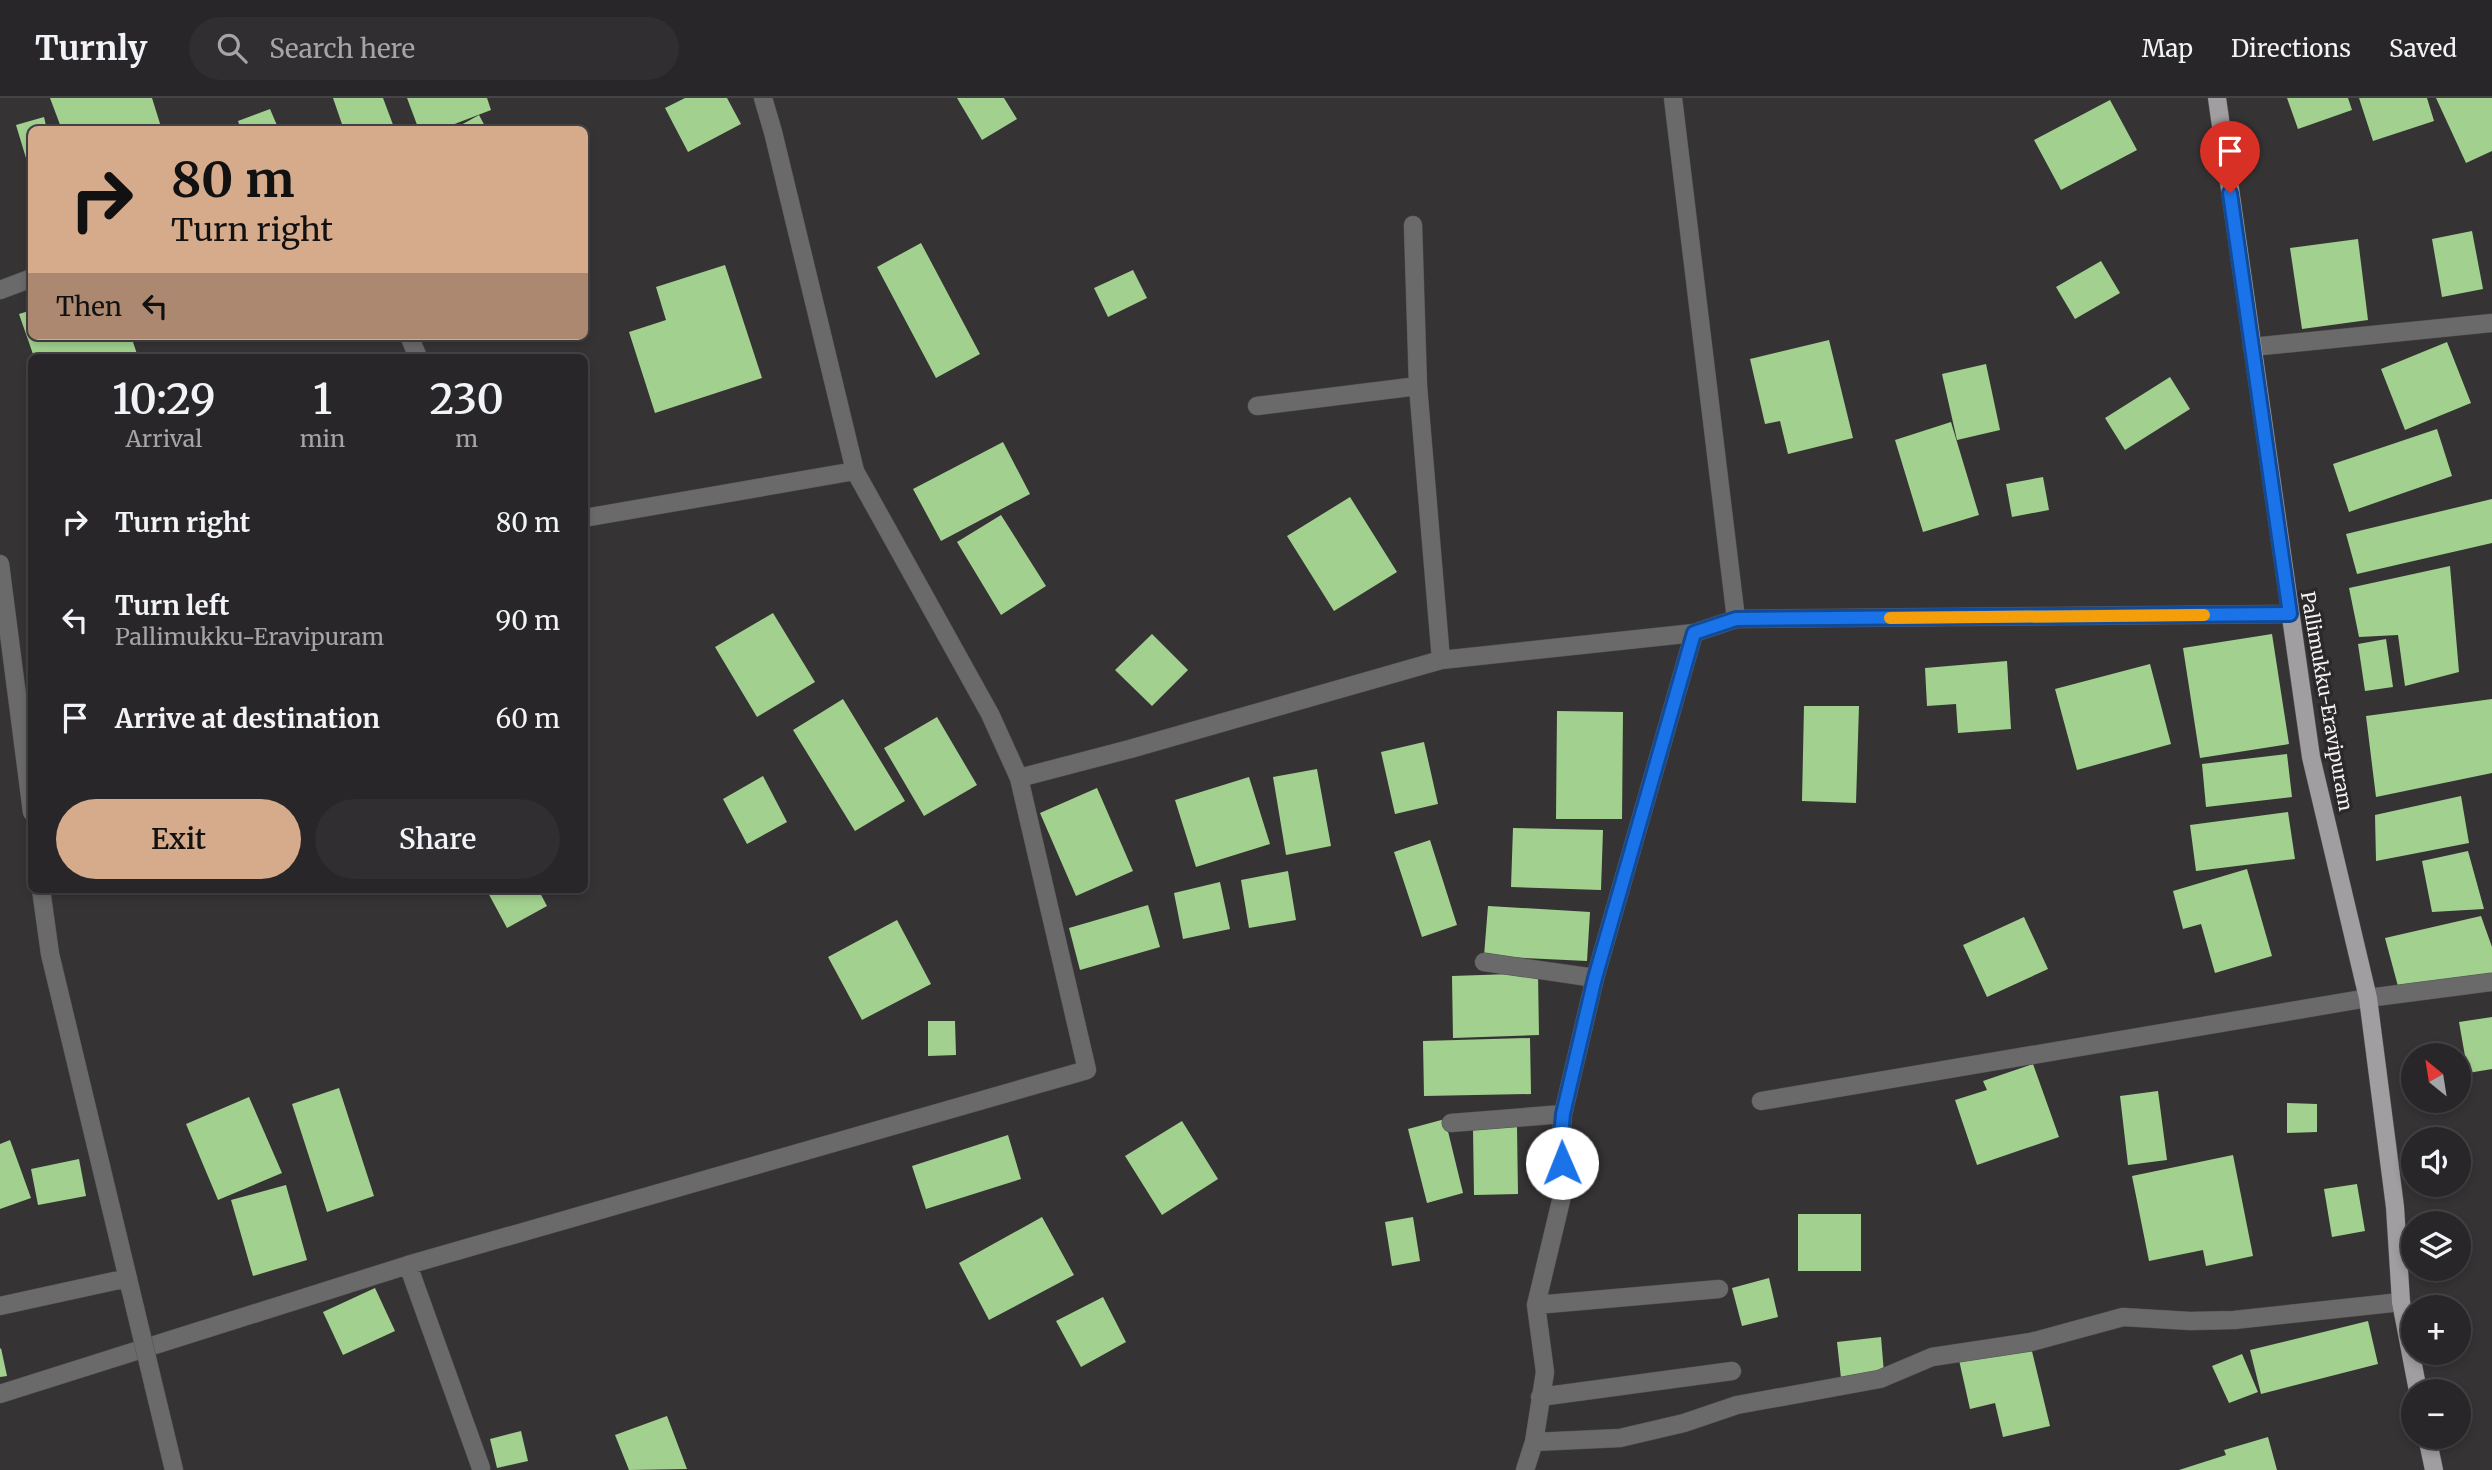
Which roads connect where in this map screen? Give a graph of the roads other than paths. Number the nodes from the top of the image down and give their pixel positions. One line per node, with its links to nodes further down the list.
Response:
1 (763, 98): 11 (street)
2 (1673, 98): 15 (street)
3 (2217, 98): 8 (main road, Pallimukku-Eravipuram)
4 (1413, 225): 9 (street)
5 (28, 280): 6 (street)
6 (0, 290)
7 (2492, 323): 8 (street)
8 (2252, 347): 14 (main road, Pallimukku-Eravipuram)
9 (1418, 386): 10 (street); 17 (street)
10 (1257, 406)
11 (855, 471): 12 (street); 18 (street)
12 (588, 517)
13 (0, 564): 19 (street)
14 (2290, 614): 15 (street); 24 (main road, Pallimukku-Eravipuram)
15 (1736, 619): 16 (street)
16 (1694, 633): 17 (street); 22 (street)
17 (1441, 660): 18 (street)
18 (1019, 778): 28 (street)
19 (28, 781)
20 (42, 893): 29 (street)
21 (1484, 962): 22 (street)
22 (1595, 978): 26 (street)
23 (2492, 982): 24 (street)
24 (2368, 998): 25 (street); 31 (main road, Pallimukku-Eravipuram)
25 (1761, 1101)
26 (1563, 1114): 27 (street); 32 (street)
27 (1451, 1123)
28 (408, 1265): 35 (street); 39 (street)
29 (128, 1278): 33 (street); 40 (street, bridge)
30 (1719, 1289): 32 (street)
31 (2401, 1302): 37 (street)
32 (1536, 1305): 36 (street)
33 (0, 1306)
34 (1732, 1371): 36 (street)
35 (0, 1394)
36 (1541, 1398): 37 (street)
37 (1534, 1442): 41 (street)
38 (2430, 1449): 42 (main road)
39 (481, 1468)
40 (174, 1470)
41 (1525, 1470)
42 (2434, 1470)

